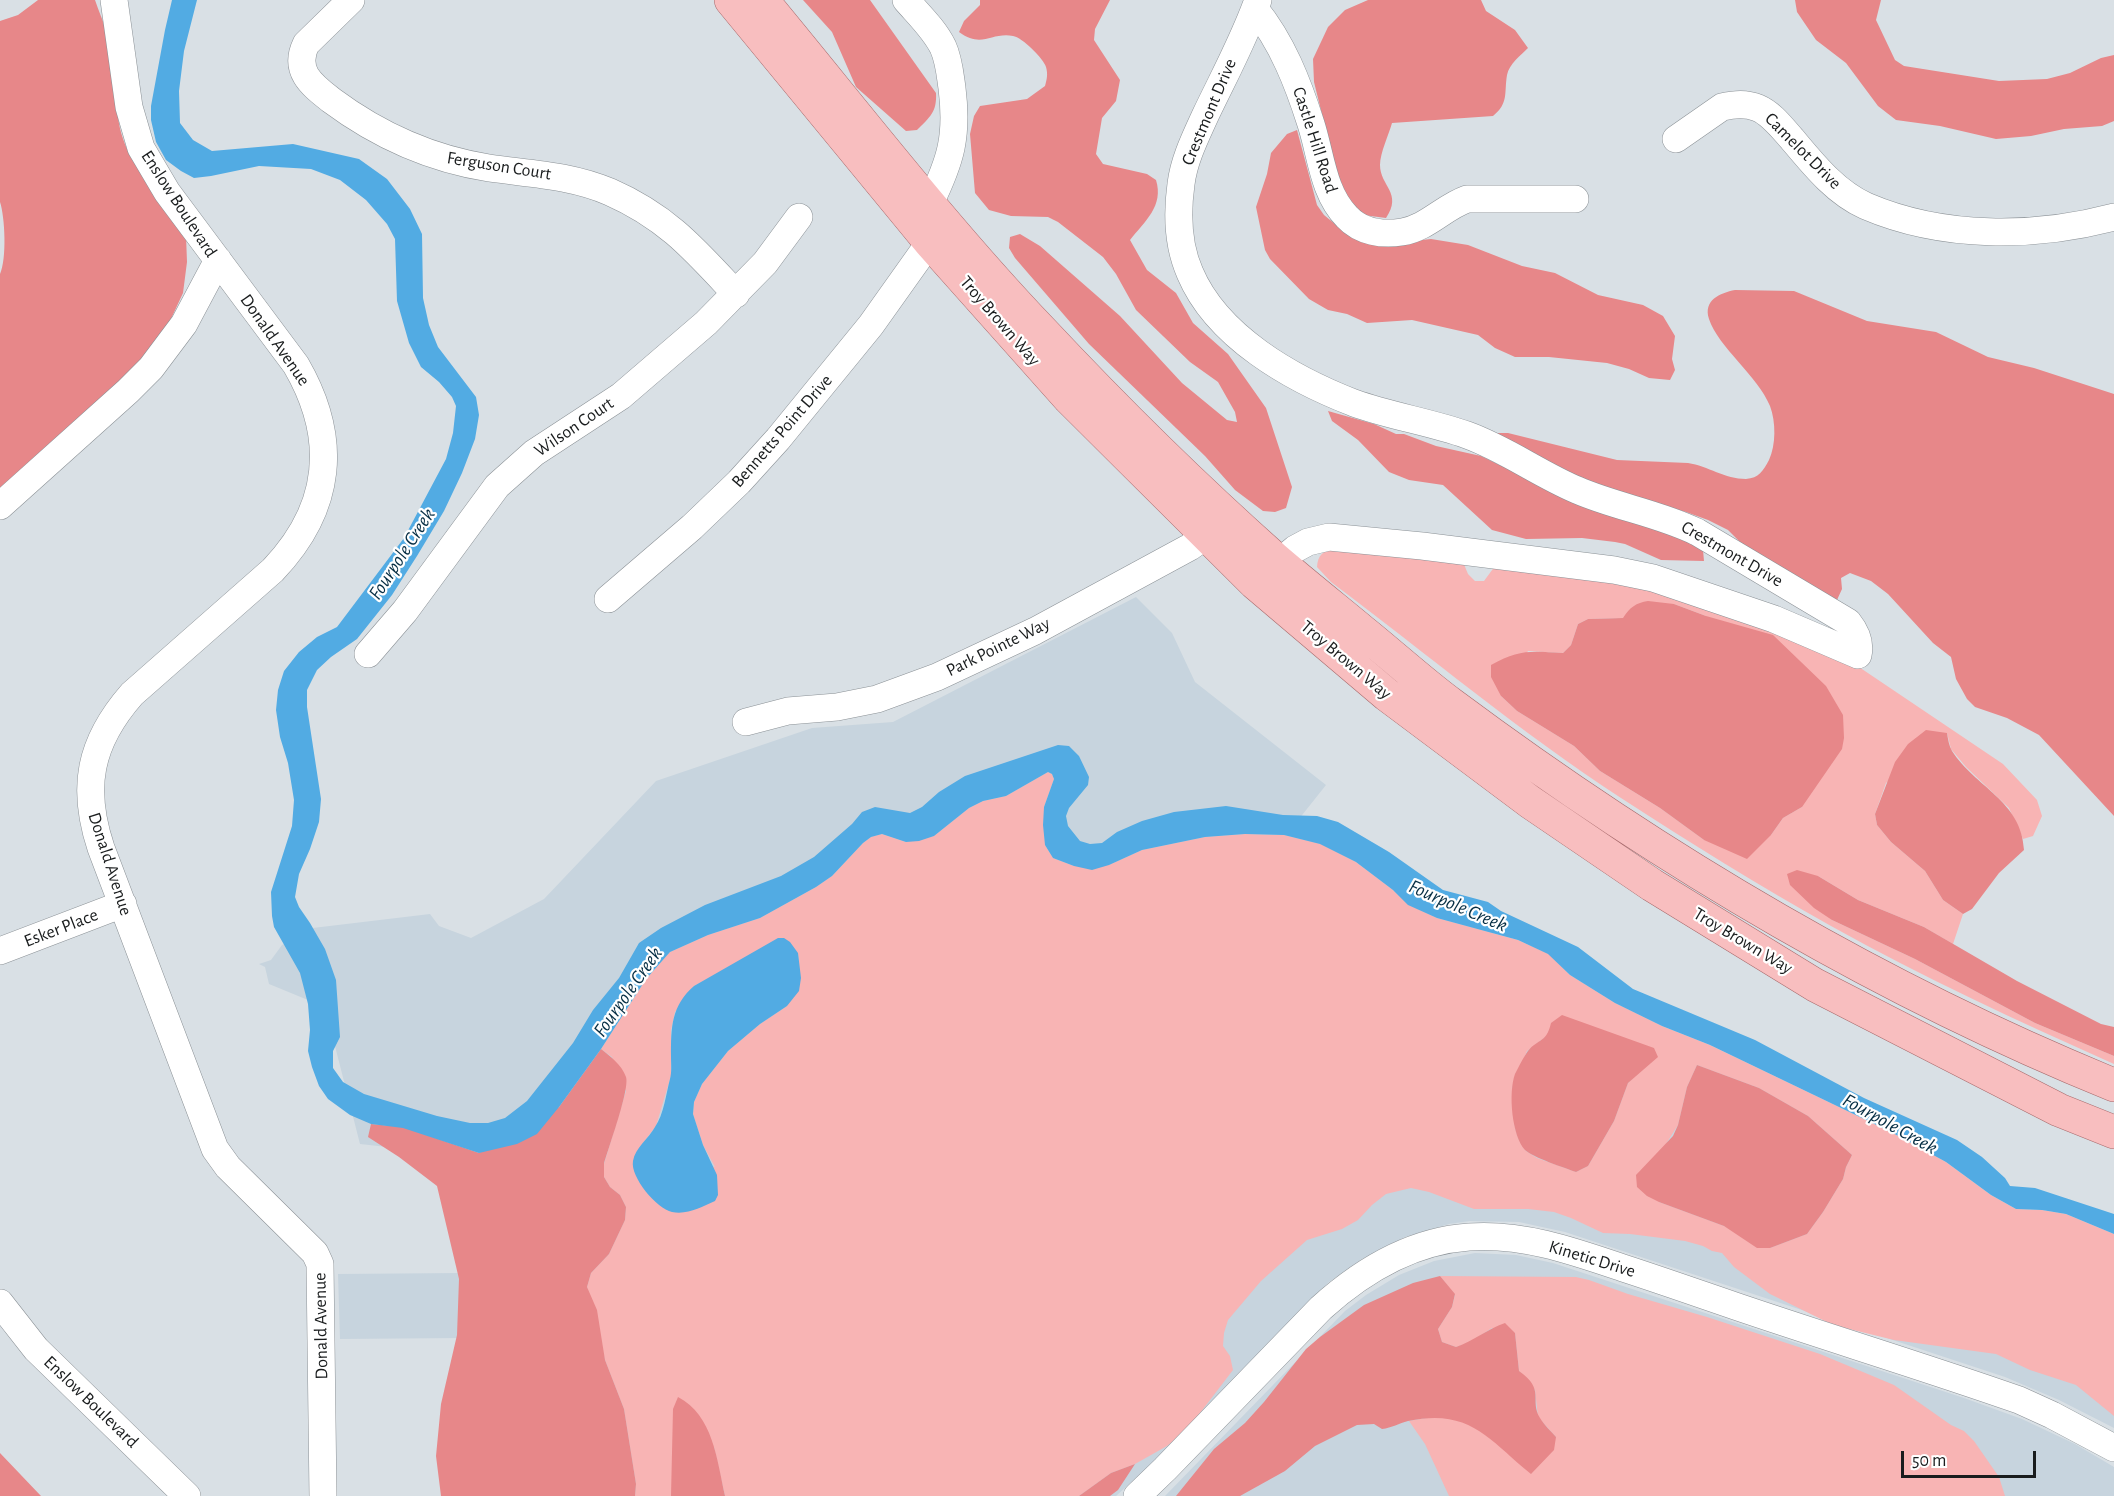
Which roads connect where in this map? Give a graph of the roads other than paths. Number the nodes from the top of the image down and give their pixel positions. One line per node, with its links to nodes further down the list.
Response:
1 (114, 0): 13 (street, Enslow Boulevard)
2 (351, 0): 14 (street, Ferguson Court)
3 (731, 0): 12 (main road, Troy Brown Way)
4 (762, 0): 9 (main road, Troy Brown Way)
5 (906, 0): 9 (street)
6 (1256, 4): 8 (street, Castle Hill Road); 17 (street, Crestmont Drive)
7 (1676, 139): 11 (street, Camelot Drive)
8 (1575, 200)
9 (930, 203): 16 (main road, Troy Brown Way)
10 (798, 217): 14 (street, Wilson Court)
11 (2114, 217)
12 (930, 242): 16 (main road, Troy Brown Way); 18 (street, Bennetts Point Drive)
13 (218, 260): 15 (street, Enslow Boulevard); 21 (street, Donald Avenue)
14 (736, 294): 19 (street, Wilson Court)
15 (0, 506)
16 (1218, 527): 17 (main road, Troy Brown Way); 20 (street, Park Pointe Way)
17 (1267, 572): 23 (main road, Troy Brown Way); 24 (main road, Troy Brown Way)
18 (609, 599)
19 (368, 654)
20 (746, 722)
21 (123, 904): 22 (street, Esker Place); 28 (street, Donald Avenue)
22 (0, 951)
23 (2114, 1085)
24 (2114, 1132)
25 (0, 1303): 27 (street, Enslow Boulevard)
26 (2114, 1448): 29 (street, Kinetic Drive)
27 (187, 1496)
28 (323, 1496)
29 (1137, 1496)

